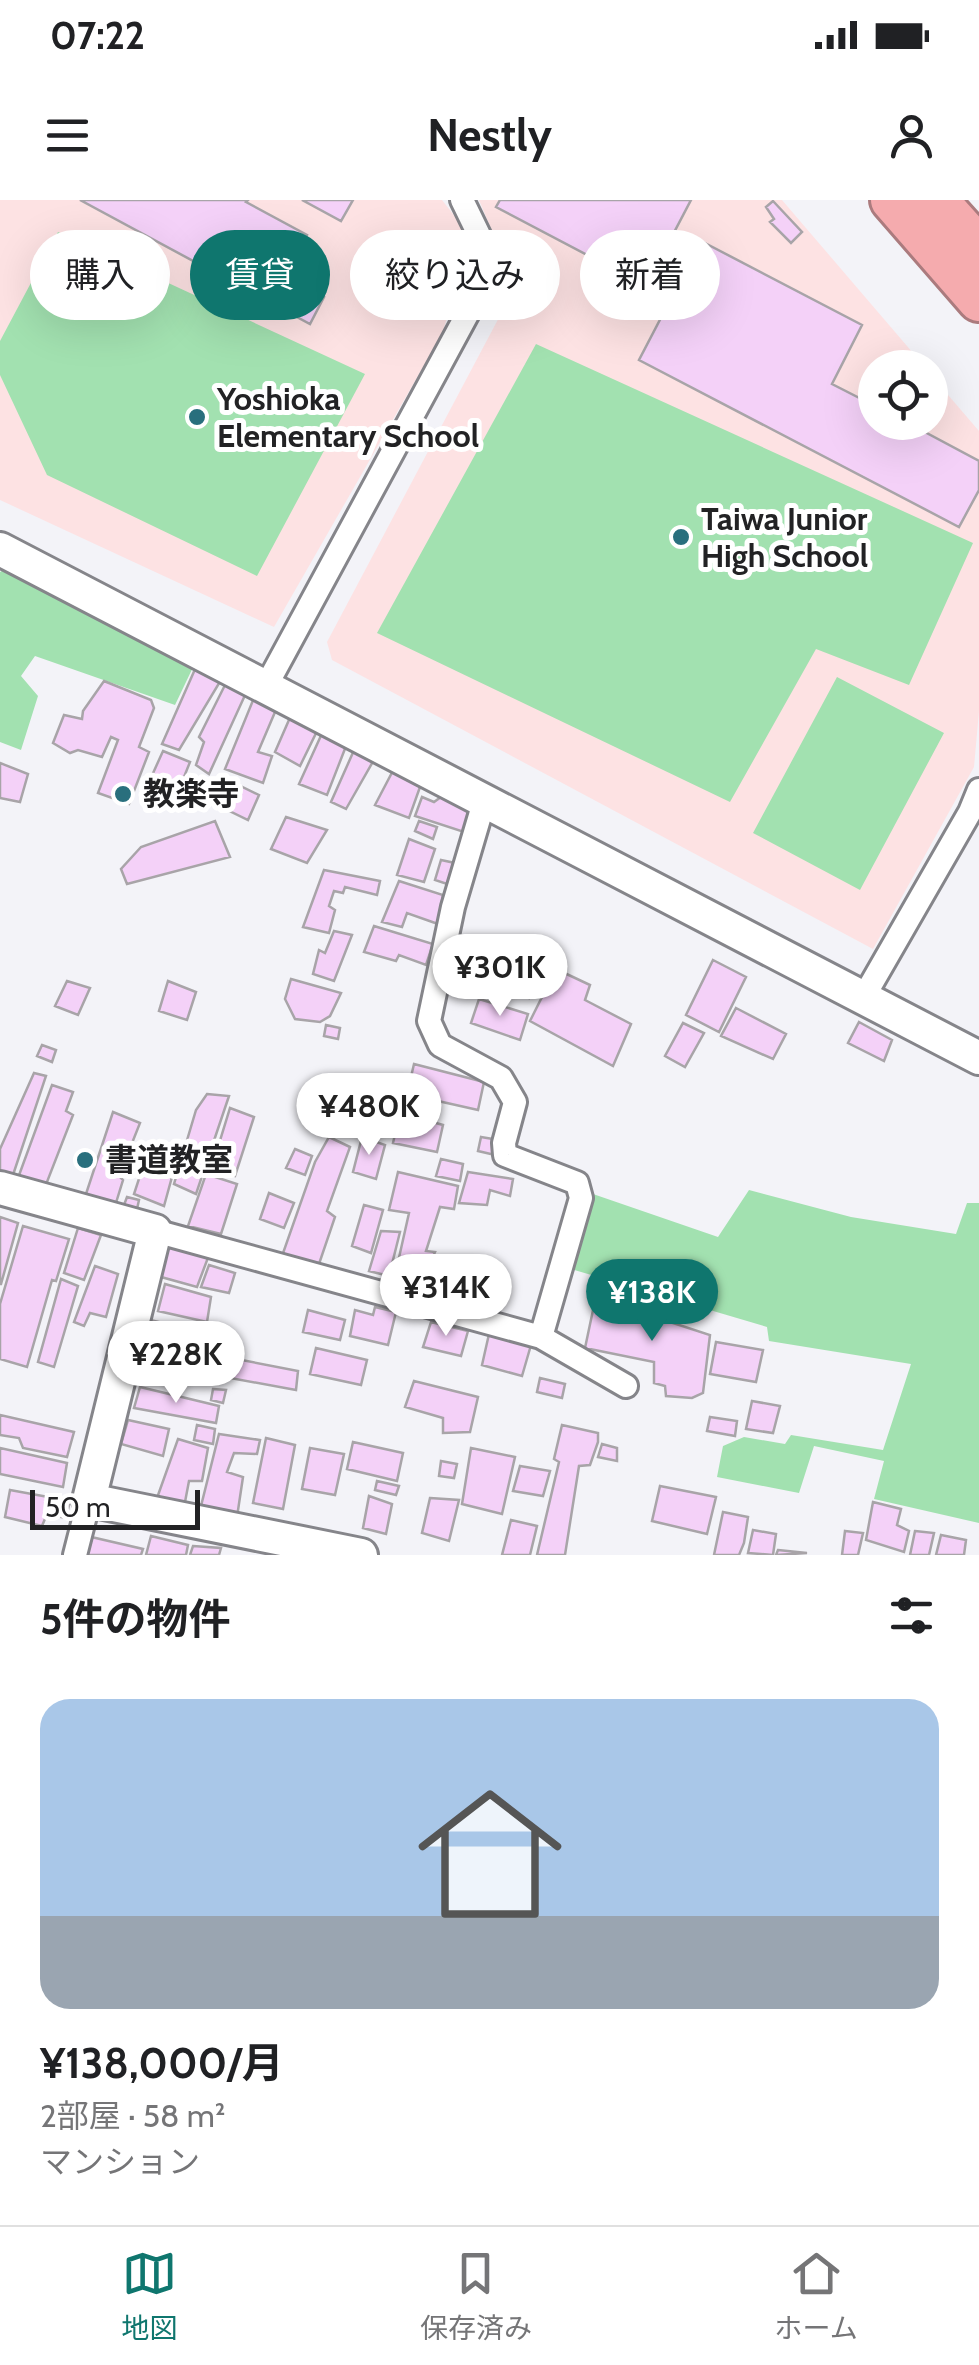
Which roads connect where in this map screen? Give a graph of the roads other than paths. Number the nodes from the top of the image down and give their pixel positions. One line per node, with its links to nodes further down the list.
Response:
1 (462, 200): 7 (street)
2 (892, 200): 5 (highway)
3 (936, 200): 4 (highway)
4 (979, 248)
5 (979, 300)
6 (0, 549): 7 (street)
7 (265, 688): 9 (street)
8 (979, 790): 10 (street)
9 (484, 802): 10 (street); 14 (street)
10 (862, 1000): 11 (street)
11 (979, 1058)
12 (0, 1188): 13 (street)
13 (155, 1232): 14 (street); 16 (street)
14 (541, 1338): 15 (street)
15 (626, 1386)
16 (88, 1500): 17 (street); 18 (street)
17 (75, 1555)
18 (361, 1555)

